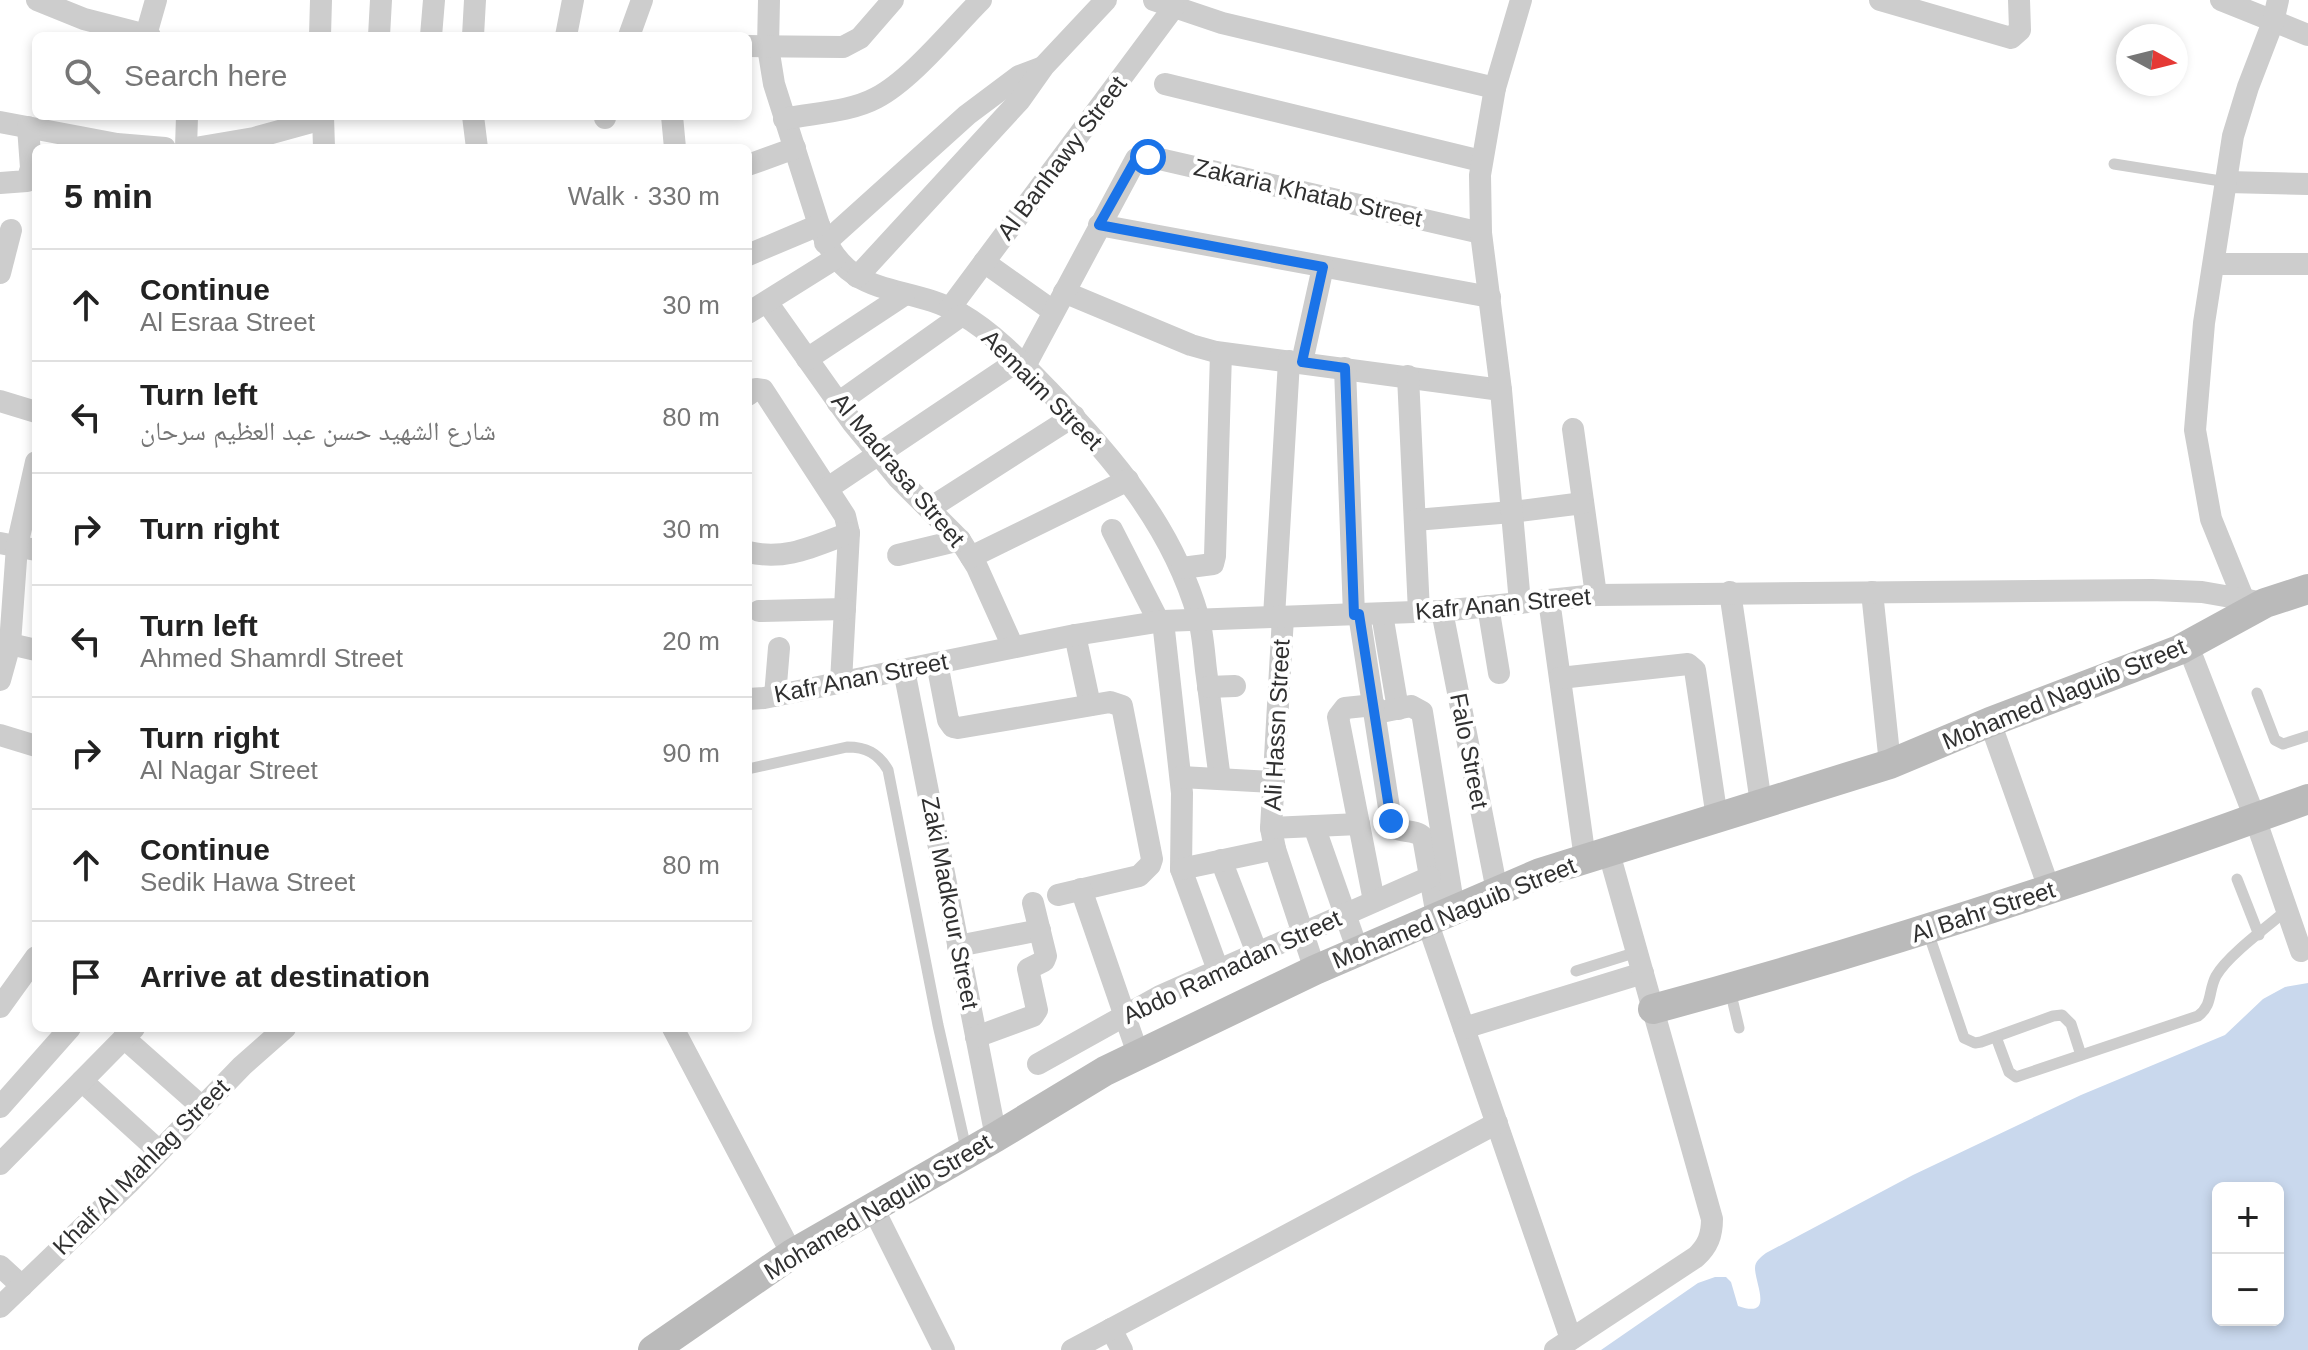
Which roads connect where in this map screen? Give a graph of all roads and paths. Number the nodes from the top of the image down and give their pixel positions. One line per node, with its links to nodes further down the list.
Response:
1 (37, 0): 19 (street)
2 (156, 0): 20 (street)
3 (321, 0): 21 (street)
4 (381, 0): 22 (street)
5 (434, 0): 23 (street)
6 (475, 0): 24 (street)
7 (573, 0): 25 (street)
8 (642, 0): 26 (street)
9 (769, 0): 28 (street)
10 (893, 0): 28 (street)
11 (981, 0): 32 (street)
12 (1106, 0): 29 (street)
13 (1521, 0): 31 (street)
14 (1880, 0): 15 (street)
15 (2019, 0)
16 (2221, 0): 18 (street)
17 (1160, 2): 31 (street); 58 (street, Al Banhawy Street)
18 (2276, 11): 27 (street); 50 (street)
19 (133, 32)
20 (149, 32)
21 (320, 32)
22 (379, 32)
23 (431, 32)
24 (473, 32)
25 (567, 32)
26 (630, 32)
27 (2308, 35)
28 (758, 47): 32 (street)
29 (1044, 66): 56 (street); 63 (street)
30 (1165, 84): 47 (street)
31 (1495, 88): 47 (street)
32 (784, 119): 46 (street)
33 (187, 120): 41 (street)
34 (316, 120): 42 (street)
35 (323, 120): 43 (street)
36 (474, 120): 44 (street)
37 (672, 120): 45 (street)
38 (0, 122): 39 (street)
39 (28, 127): 40 (street); 51 (street)
40 (107, 144)
41 (186, 144)
42 (219, 144)
43 (324, 144)
44 (476, 144)
45 (675, 144)
46 (795, 148): 48 (street); 56 (street)
47 (1481, 161): 54 (street)
48 (752, 164)
49 (2114, 164): 50 (lane)
50 (2227, 182): 52 (street); 59 (street)
51 (0, 183)
52 (2308, 184)
53 (1099, 225): 54 (street, Zakaria Khatab Street); 61 (street); 66 (street)
54 (1481, 233): 65 (street)
55 (6, 238): 62 (street)
56 (826, 242): 57 (street); 63 (street, Aemaim Street); 67 (street)
57 (752, 254)
58 (984, 262): 66 (street); 68 (street, Al Banhawy Street)
59 (2214, 264): 60 (street); 102 (street)
60 (2308, 264)
61 (1323, 267): 65 (street); 71 (street, Ali Hassn Street)
62 (0, 271)
63 (857, 277): 64 (street, Aemaim Street)
64 (904, 295): 68 (street, Aemaim Street); 70 (street)
65 (1490, 297): 75 (street)
66 (1059, 301): 69 (street); 72 (street)
67 (757, 308): 70 (street, Al Madrasa Street)
68 (956, 311): 72 (street, Aemaim Street); 78 (street, Al Banhawy Street)
69 (1221, 353): 71 (street); 96 (street)
70 (807, 359): 78 (street, Al Madrasa Street)
71 (1295, 362): 73 (street); 112 (street, Ali Hassn Street)
72 (1022, 363): 80 (street, Aemaim Street); 82 (street)
73 (1345, 368): 74 (street); 110 (street)
74 (1408, 376): 75 (street); 89 (street)
75 (1501, 390): 88 (street)
76 (752, 392): 85 (street)
77 (0, 401): 79 (street)
78 (838, 403): 82 (street, Al Madrasa Street)
79 (32, 411)
80 (1074, 416): 83 (street, Aemaim Street); 87 (street)
81 (1573, 429): 86 (street)
82 (878, 454): 85 (street); 87 (street, Al Madrasa Street)
83 (1128, 480): 93 (street); 96 (street, Aemaim Street)
84 (32, 481): 92 (street)
85 (828, 488): 91 (street)
86 (1583, 503): 88 (street); 100 (street)
87 (930, 508): 93 (street, Al Madrasa Street)
88 (1512, 512): 89 (street); 103 (street)
89 (1415, 520): 108 (street)
90 (1112, 530): 114 (street)
91 (849, 533): 94 (street); 105 (street)
92 (18, 546): 109 (street)
93 (966, 549): 95 (street); 118 (street, Al Madrasa Street)
94 (752, 553)
95 (898, 555)
96 (1182, 568): 113 (street, Aemaim Street)
97 (2308, 589): 102 (street, Mohamed Naguib Street)
98 (1730, 592): 99 (street, Kafr Anan Street); 100 (street, Kafr Anan Street); 145 (street)
99 (1872, 592): 102 (street, Kafr Anan Street); 139 (street)
100 (1596, 595): 101 (street, Kafr Anan Street)
101 (1549, 600): 103 (street, Kafr Anan Street); 124 (street)
102 (2254, 601): 117 (street, Mohamed Naguib Street)
103 (1520, 603): 104 (street, Kafr Anan Street)
104 (1488, 606): 107 (street, Kafr Anan Street); 123 (street)
105 (845, 609): 106 (street); 126 (street)
106 (759, 611)
107 (1442, 611): 108 (street, Kafr Anan Street); 157 (street, Falo Street)
108 (1419, 612): 111 (street, Kafr Anan Street)
109 (6, 614): 116 (street)
110 (1356, 614): 111 (street, Kafr Anan Street); 112 (street, Kafr Anan Street); 133 (street)
111 (1382, 614): 134 (street)
112 (1279, 617): 113 (street, Kafr Anan Street); 143 (street, Ali Hassn Street)
113 (1199, 620): 114 (street, Kafr Anan Street); 128 (street, Aemaim Street)
114 (1161, 621): 115 (street, Kafr Anan Street); 141 (street)
115 (1075, 635): 118 (street, Kafr Anan Street); 132 (street)
116 (10, 644): 120 (street); 125 (street)
117 (2188, 646): 135 (street, Mohamed Naguib Street); 147 (street)
118 (1013, 647): 121 (street, Kafr Anan Street)
119 (779, 648): 130 (street)
120 (32, 649)
121 (937, 663): 122 (street, Kafr Anan Street); 132 (street)
122 (904, 670): 126 (street, Kafr Anan Street); 169 (street, Zaki Madkour Street)
123 (1499, 673)
124 (1560, 678): 146 (street); 151 (street)
125 (0, 680)
126 (841, 682): 130 (street, Kafr Anan Street)
127 (1235, 686): 128 (street)
128 (1208, 687): 142 (street, Aemaim Street)
129 (2257, 693): 137 (lane)
130 (775, 696): 131 (street, Kafr Anan Street)
131 (752, 699)
132 (1090, 705): 156 (street)
133 (1375, 709): 134 (street); 148 (street); 154 (street)
134 (1398, 709): 164 (street)
135 (1990, 722): 139 (street, Mohamed Naguib Street); 158 (street)
136 (0, 735): 138 (street)
137 (2308, 736)
138 (32, 745)
139 (1890, 764): 145 (street, Mohamed Naguib Street)
140 (752, 768): 199 (lane)
141 (1181, 777): 142 (street); 153 (street)
142 (1220, 779): 143 (street)
143 (1274, 782): 150 (street, Ali Hassn Street)
144 (2308, 799): 147 (street, Al Bahr Street)
145 (1761, 803): 146 (street, Mohamed Naguib Street)
146 (1717, 818): 151 (street, Mohamed Naguib Street)
147 (2255, 818): 158 (street, Al Bahr Street); 162 (street)
148 (1359, 824): 149 (street); 160 (street)
149 (1314, 826): 150 (street); 163 (street)
150 (1273, 838): 152 (street); 167 (street, Ali Hassn Street)
151 (1597, 856): 157 (street, Mohamed Naguib Street); 174 (street)
152 (1221, 860): 153 (street); 172 (street)
153 (1181, 869): 175 (street)
154 (1430, 877): 160 (street, Abdo Ramadan Street); 164 (street)
155 (2237, 879): 168 (lane)
156 (1081, 889): 159 (street); 181 (street)
157 (1497, 891): 164 (street, Mohamed Naguib Street)
158 (2050, 891): 166 (street, Al Bahr Street)
159 (1058, 895)
160 (1374, 901): 163 (street, Abdo Ramadan Street)
161 (1033, 903): 165 (street)
162 (2287, 909): 168 (lane); 171 (street)
163 (1345, 914): 167 (street, Abdo Ramadan Street); 170 (street)
164 (1439, 915): 170 (street, Mohamed Naguib Street); 182 (street)
165 (1040, 930): 169 (street); 188 (street)
166 (1927, 930): 178 (street, Al Bahr Street); 189 (lane)
167 (1303, 933): 172 (street, Abdo Ramadan Street); 176 (street, Ali Hassn Street)
168 (2259, 935): 191 (lane)
169 (958, 946): 188 (street, Zaki Madkour Street)
170 (1358, 951): 176 (street, Mohamed Naguib Street)
171 (2301, 951)
172 (1257, 953): 175 (street, Abdo Ramadan Street)
173 (32, 963): 179 (street)
174 (1640, 963): 177 (lane); 180 (street); 182 (street)
175 (1218, 970): 181 (street, Abdo Ramadan Street)
176 (1315, 970): 190 (street, Mohamed Naguib Street)
177 (1576, 971)
178 (1729, 988): 180 (street, Al Bahr Street); 183 (lane)
179 (0, 1007)
180 (1653, 1009): 207 (street)
181 (1125, 1016): 190 (street); 192 (street, Abdo Ramadan Street)
182 (1464, 1028): 196 (street)
183 (1739, 1028)
184 (66, 1032): 194 (street)
185 (280, 1032): 195 (street, Khalf Al Mahlag Street)
186 (675, 1032): 202 (street)
187 (129, 1033): 193 (street); 195 (street)
188 (976, 1037): 197 (street, Zaki Madkour Street)
189 (1996, 1037): 191 (lane); 191 (lane)
190 (1138, 1054): 197 (street, Mohamed Naguib Street)
191 (2081, 1055)
192 (1038, 1064)
193 (82, 1081): 198 (street); 200 (street)
194 (0, 1107)
195 (202, 1107): 198 (street, Khalf Al Mahlag Street)
196 (1497, 1123): 206 (street); 207 (street)
197 (996, 1137): 199 (street, Mohamed Naguib Street)
198 (159, 1151): 204 (street, Khalf Al Mahlag Street)
199 (968, 1153): 201 (street, Mohamed Naguib Street)
200 (0, 1164)
201 (873, 1208): 202 (street, Mohamed Naguib Street); 209 (street)
202 (792, 1254): 208 (street, Mohamed Naguib Street)
203 (0, 1266): 204 (street)
204 (22, 1286): 205 (street, Khalf Al Mahlag Street)
205 (0, 1307)
206 (1111, 1329): 210 (street); 211 (street)
207 (1563, 1344)
208 (653, 1350)
209 (944, 1350)
210 (1072, 1350)
211 (1122, 1350)

